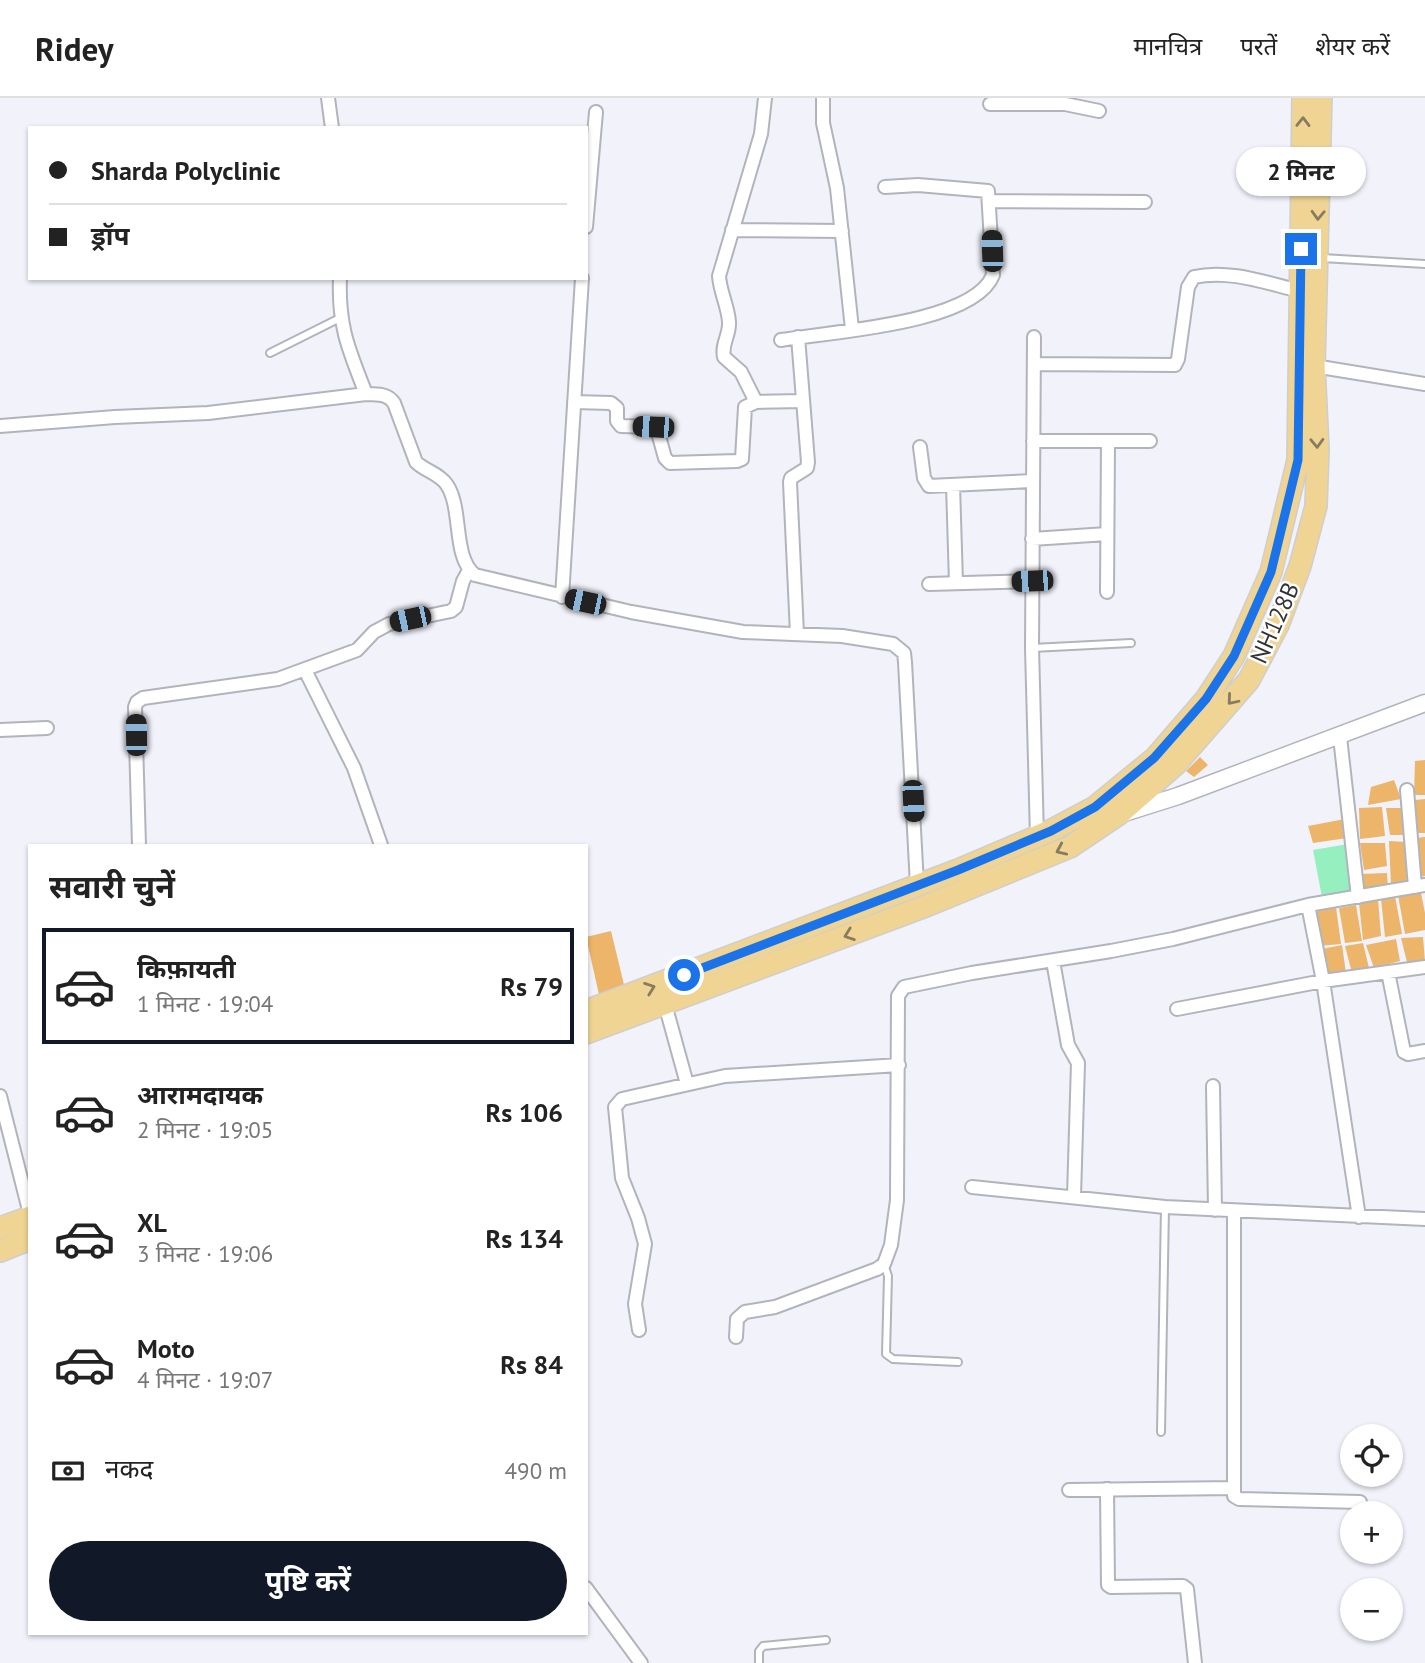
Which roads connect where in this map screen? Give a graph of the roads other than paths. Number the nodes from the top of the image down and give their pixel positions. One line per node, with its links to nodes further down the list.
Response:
1 (328, 98): 10 (street)
2 (765, 98): 15 (street)
3 (823, 98): 16 (street)
4 (1303, 98): 21 (highway, one-way to 4)
5 (1321, 98): 17 (highway, NH128B, one-way to 17)
6 (1022, 101): 7 (street); 8 (street)
7 (990, 104)
8 (1099, 111)
9 (596, 112): 14 (street)
10 (332, 126)
11 (886, 187): 12 (street)
12 (990, 201): 13 (street); 23 (street)
13 (1145, 202)
14 (588, 204)
15 (732, 230): 16 (street); 34 (street)
16 (842, 232): 23 (street)
17 (1317, 258): 18 (lane); 29 (highway, NH128B)
18 (1425, 264)
19 (340, 280): 22 (street)
20 (582, 280): 33 (street)
21 (1300, 291): 28 (street); 59 (highway)
22 (340, 318): 27 (lane); 31 (street)
23 (852, 329): 24 (street)
24 (798, 337): 26 (street); 32 (street)
25 (1034, 337): 28 (street)
26 (781, 340)
27 (270, 353)
28 (1034, 364): 36 (street)
29 (1314, 366): 30 (street); 60 (highway, NH128B, one-way to 60)
30 (1425, 384)
31 (366, 394): 35 (street); 44 (street)
32 (803, 401): 34 (street); 50 (street)
33 (574, 402): 34 (street); 49 (street)
34 (756, 402)
35 (0, 426)
36 (1033, 441): 37 (street); 40 (street)
37 (1108, 441): 38 (street); 42 (street)
38 (1150, 441)
39 (920, 447): 41 (street)
40 (1032, 481): 41 (street); 43 (street)
41 (953, 485): 46 (street)
42 (1107, 534): 43 (street); 48 (street)
43 (1032, 539): 45 (street)
44 (469, 570): 49 (street); 53 (street)
45 (1032, 581): 46 (street); 52 (street)
46 (956, 583): 47 (street)
47 (929, 584)
48 (1107, 592)
49 (562, 597): 50 (street)
50 (797, 634): 64 (street)
51 (1131, 643): 52 (lane)
52 (1032, 648): 61 (street)
53 (305, 670): 62 (street); 63 (street)
54 (1425, 704): 57 (street)
55 (47, 728): 56 (street)
56 (0, 730)
57 (1340, 737): 60 (street); 66 (street)
58 (1407, 790): 65 (street)
59 (1095, 807): 60 (street); 61 (highway)
60 (1119, 814): 72 (highway, NH128B, one-way to 72)
61 (1037, 837): 64 (highway)
62 (139, 844)
63 (381, 844)
64 (918, 885): 74 (highway, one-way to 64)
65 (1420, 886): 66 (street)
66 (1358, 897): 67 (street)
67 (1308, 905): 68 (street); 71 (street)
68 (1053, 961): 77 (street); 82 (street)
69 (1425, 967): 70 (street)
70 (1388, 972): 71 (street); 76 (street)
71 (1323, 981): 73 (street); 88 (street)
72 (665, 1004): 75 (highway, NH128B); 78 (street)
73 (1177, 1009)
74 (588, 1010)
75 (588, 1032)
76 (1425, 1051)
77 (899, 1065): 78 (street); 93 (street)
78 (687, 1084): 94 (street)
79 (1213, 1086): 85 (street)
80 (0, 1096): 84 (street)
81 (972, 1187): 82 (street)
82 (1074, 1196): 83 (street)
83 (1165, 1207): 85 (street); 97 (lane)
84 (28, 1208)
85 (1215, 1210): 86 (street)
86 (1234, 1211): 88 (street); 98 (street)
87 (28, 1217): 90 (highway)
88 (1359, 1217): 89 (street)
89 (1425, 1219)
90 (0, 1228)
91 (28, 1241): 92 (highway)
92 (0, 1251)
93 (884, 1264): 95 (street); 96 (lane)
94 (639, 1329)
95 (736, 1337)
96 (958, 1362)
97 (1161, 1432)
98 (1234, 1488): 99 (street); 101 (street)
99 (1107, 1489): 100 (street); 106 (street)
100 (1069, 1490)
101 (1340, 1502)
102 (588, 1591): 104 (street)
103 (826, 1640): 105 (lane)
104 (641, 1663)
105 (759, 1663)
106 (1195, 1663)

